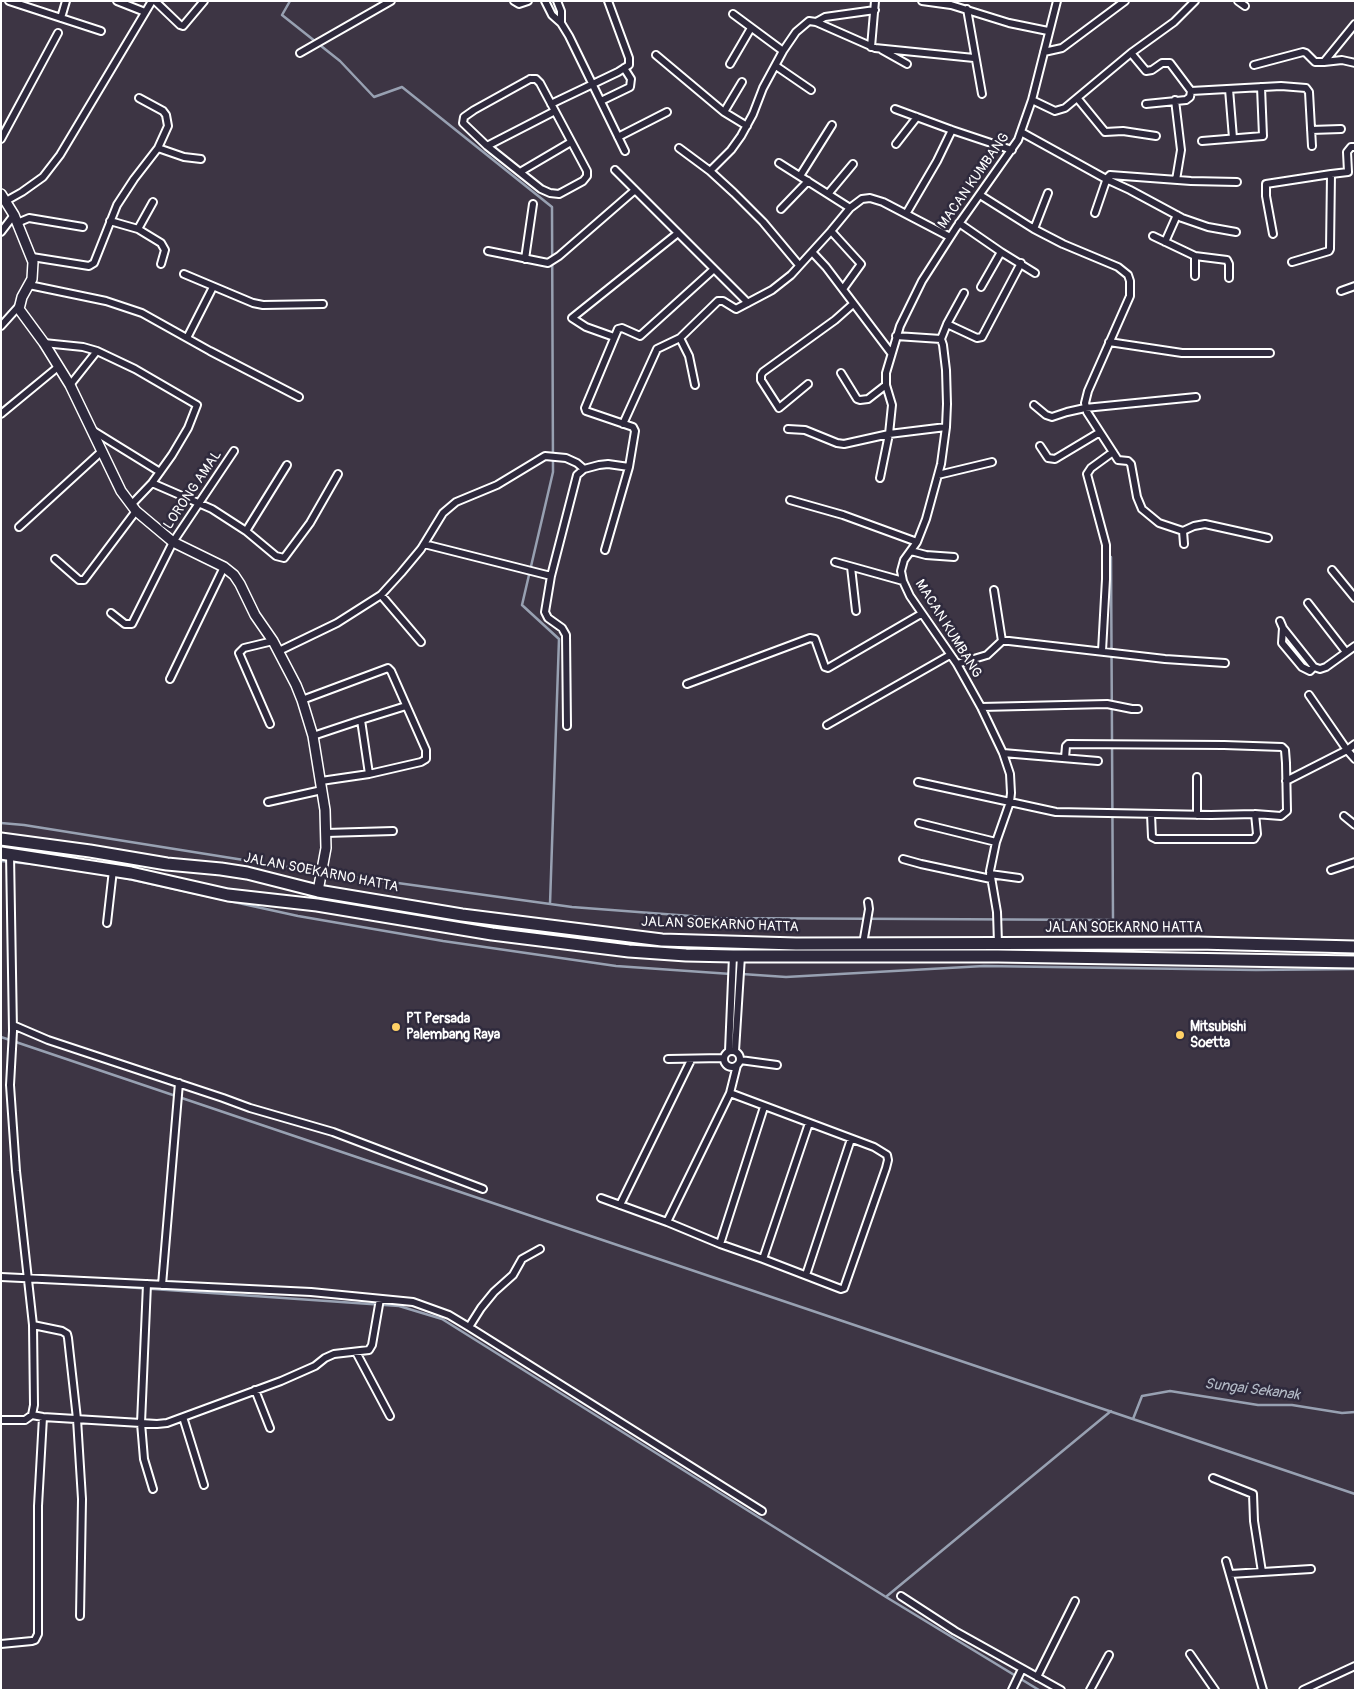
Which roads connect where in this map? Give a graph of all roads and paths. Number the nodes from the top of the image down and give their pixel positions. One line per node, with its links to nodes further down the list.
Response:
1 (9, 1): 23 (street)
2 (66, 1): 23 (street)
3 (117, 1): 21 (street)
4 (153, 1): 5 (street); 21 (street)
5 (204, 1)
6 (391, 1): 35 (street)
7 (514, 1): 8 (street)
8 (528, 1)
9 (545, 1): 25 (street)
10 (557, 1): 25 (street)
11 (608, 1): 45 (street)
12 (875, 1): 20 (street)
13 (922, 1): 19 (street)
14 (1057, 1): 29 (street, MACAN KUMBANG)
15 (1125, 1): 34 (street)
16 (1195, 1): 36 (street)
17 (1238, 1): 18 (street)
18 (1245, 6)
19 (966, 8): 29 (street); 38 (street)
20 (875, 10): 24 (street); 31 (street)
21 (145, 12): 100 (street)
22 (734, 14): 27 (street)
23 (61, 18): 28 (street)
24 (816, 22): 31 (street); 33 (street)
25 (562, 23): 47 (street)
26 (1355, 24): 39 (street)
27 (751, 28): 33 (street); 41 (street)
28 (101, 31)
29 (1048, 32): 34 (street, MACAN KUMBANG)
30 (58, 33): 73 (street)
31 (871, 47): 32 (street)
32 (881, 48): 38 (street); 42 (street)
33 (783, 51): 44 (street)
34 (1044, 52): 55 (street, MACAN KUMBANG)
35 (300, 53)
36 (1131, 54): 51 (street); 54 (street)
37 (656, 55): 62 (street)
38 (974, 58): 52 (street)
39 (1324, 62): 40 (street); 43 (street)
40 (1355, 62)
41 (730, 64)
42 (907, 64)
43 (1254, 65)
44 (776, 66): 50 (street); 64 (street)
45 (624, 68): 47 (street); 57 (street)
46 (742, 82): 62 (street)
47 (592, 83): 57 (street); 59 (street)
48 (1261, 87): 49 (street); 68 (street); 72 (street)
49 (1228, 89): 51 (street); 72 (street)
50 (811, 90)
51 (1191, 91): 56 (street)
52 (982, 94)
53 (139, 98): 80 (street)
54 (1078, 99): 55 (street); 70 (street)
55 (1032, 100): 69 (street, MACAN KUMBANG)
56 (1175, 100): 58 (street); 93 (street)
57 (601, 101): 71 (street)
58 (1146, 104)
59 (553, 107): 75 (street); 77 (street); 77 (street)
60 (895, 109): 63 (street)
61 (667, 112): 71 (street)
62 (724, 112): 64 (street)
63 (917, 118): 67 (street); 76 (street)
64 (747, 126): 88 (street)
65 (832, 126): 91 (street)
66 (1341, 128): 68 (street)
67 (952, 130): 82 (street); 106 (street)
68 (1311, 130): 78 (street)
69 (1021, 132): 82 (street, MACAN KUMBANG); 92 (street)
70 (1156, 136)
71 (618, 137): 83 (street)
72 (1234, 138): 74 (street)
73 (1, 139)
74 (1202, 141)
75 (571, 142): 89 (street); 89 (street)
76 (896, 144)
77 (487, 146): 89 (street)
78 (1312, 146)
79 (1355, 147): 90 (street)
80 (158, 148): 84 (street); 109 (street)
81 (679, 148): 88 (street)
82 (1012, 150): 99 (street, MACAN KUMBANG)
83 (625, 151)
84 (201, 159)
85 (780, 163): 91 (street)
86 (853, 164): 98 (street)
87 (615, 170): 96 (street)
88 (710, 171): 131 (street)
89 (520, 172)
90 (1331, 174): 118 (street); 128 (street)
91 (800, 176): 94 (street)
92 (1106, 179): 93 (street); 105 (street); 107 (street)
93 (1176, 180): 95 (street)
94 (808, 181): 98 (street); 104 (street)
95 (1238, 182)
96 (635, 190): 117 (street); 127 (street)
97 (1048, 193): 113 (street)
98 (828, 194): 103 (street)
99 (980, 195): 110 (street, MACAN KUMBANG); 113 (street)
100 (3, 197): 108 (street)
101 (153, 202): 112 (street)
102 (533, 204): 127 (street)
103 (850, 208): 106 (street); 114 (street)
104 (781, 209)
105 (1095, 213)
106 (906, 214): 120 (street)
107 (1177, 215): 116 (street); 121 (street)
108 (15, 219): 111 (street); 115 (street); 126 (street)
109 (110, 221): 112 (street); 126 (street)
110 (959, 223): 120 (street, MACAN KUMBANG); 124 (street)
111 (83, 227)
112 (138, 229): 130 (street)
113 (1034, 229): 155 (street)
114 (831, 231): 123 (street); 141 (street)
115 (1, 232)
116 (1236, 232)
117 (678, 233): 132 (street); 151 (street)
118 (1273, 234)
119 (1153, 236): 121 (street)
120 (950, 237): 150 (street, MACAN KUMBANG)
121 (1165, 242): 125 (street)
122 (488, 251): 127 (street)
123 (812, 252): 131 (street); 141 (street)
124 (1001, 252): 129 (street); 140 (street)
125 (1195, 256): 135 (street); 136 (street)
126 (32, 257): 137 (street)
127 (525, 259)
128 (1292, 262)
129 (1020, 263): 133 (street); 148 (street)
130 (161, 264)
131 (799, 265): 144 (street)
132 (714, 269): 144 (street); 151 (street)
133 (1035, 273)
134 (184, 274): 139 (street)
135 (1195, 276)
136 (1228, 278)
137 (30, 285): 147 (street); 152 (street)
138 (1355, 286): 142 (street)
139 (213, 287): 145 (street); 152 (street)
140 (981, 287)
141 (843, 288): 146 (street)
142 (1341, 292)
143 (964, 293): 148 (street)
144 (748, 303): 153 (street)
145 (322, 304)
146 (853, 304): 158 (street); 162 (street)
147 (19, 306): 149 (street); 156 (street)
148 (947, 324): 154 (street)
149 (1, 326)
150 (896, 336): 154 (street); 158 (street, MACAN KUMBANG)
151 (614, 337): 171 (street)
152 (187, 338): 166 (street)
153 (680, 338): 164 (street); 171 (street)
154 (941, 339): 172 (street, MACAN KUMBANG)
155 (1109, 342): 159 (street); 169 (street)
156 (44, 343): 157 (street); 160 (street)
157 (97, 351): 163 (street); 185 (street)
158 (891, 353): 165 (street, MACAN KUMBANG)
159 (1270, 353)
160 (58, 367): 163 (street); 170 (street)
161 (841, 373): 165 (street)
162 (808, 384)
163 (70, 385): 174 (street)
164 (695, 385)
165 (886, 386): 176 (street, MACAN KUMBANG)
166 (299, 397)
167 (1196, 397): 169 (street)
168 (1034, 405): 169 (street)
169 (1085, 408): 175 (street)
170 (1, 414)
171 (623, 424): 183 (street)
172 (946, 427): 176 (street); 187 (street, MACAN KUMBANG)
173 (788, 429): 176 (street)
174 (92, 430): 178 (street); 185 (street)
175 (1100, 432): 177 (street); 180 (street)
176 (889, 434): 188 (street, MACAN KUMBANG)
177 (1040, 446)
178 (102, 451): 192 (street); 193 (street)
179 (234, 451): 191 (street, LORONG AMAL)
180 (1113, 452): 195 (street); 224 (street)
181 (992, 462): 187 (street)
182 (287, 465): 194 (street)
183 (629, 467): 184 (street); 201 (street)
184 (584, 469): 199 (street); 209 (street)
185 (160, 472): 189 (street)
186 (338, 474): 194 (street)
187 (938, 475): 198 (street, MACAN KUMBANG)
188 (880, 478)
189 (152, 482): 191 (street); 192 (street)
190 (790, 500): 198 (street)
191 (200, 502): 194 (street); 197 (street, LORONG AMAL)
192 (133, 508): 197 (street); 204 (street)
193 (19, 527)
194 (246, 531)
195 (1183, 531): 196 (street); 200 (street)
196 (1268, 538)
197 (173, 542): 206 (street); 216 (street, LORONG AMAL)
198 (917, 542): 202 (street, MACAN KUMBANG)
199 (424, 544): 209 (street); 212 (street)
200 (1184, 544)
201 (605, 550)
202 (912, 551): 203 (street); 210 (street, MACAN KUMBANG)
203 (954, 557)
204 (55, 559)
205 (835, 562): 207 (street)
206 (224, 567): 219 (street); 229 (street)
207 (852, 567): 210 (street); 215 (street)
208 (1332, 570): 213 (street)
209 (551, 576): 239 (street)
210 (903, 581): 217 (street, MACAN KUMBANG)
211 (994, 590): 221 (street)
212 (382, 595): 220 (street); 223 (street)
213 (1355, 598)
214 (1308, 604): 225 (street)
215 (856, 611)
216 (112, 613)
217 (921, 614): 226 (street, MACAN KUMBANG); 230 (street)
218 (1282, 624): 225 (street)
219 (273, 641): 223 (street); 237 (street)
220 (421, 642)
221 (1002, 642): 224 (street); 228 (street)
222 (1355, 646): 225 (street)
223 (279, 651): 232 (street)
224 (1107, 652): 227 (street)
225 (1346, 652)
226 (950, 656): 228 (street, MACAN KUMBANG); 238 (street)
227 (1225, 663)
228 (957, 664): 234 (street, MACAN KUMBANG)
229 (170, 679)
230 (687, 684)
231 (1309, 695): 242 (street)
232 (302, 700): 233 (street); 240 (street)
233 (406, 706): 236 (street); 247 (street)
234 (981, 707): 235 (street); 243 (street, MACAN KUMBANG)
235 (1138, 708)
236 (361, 720): 240 (street); 247 (street)
237 (270, 724)
238 (827, 725)
239 (568, 726)
240 (313, 736): 251 (street)
241 (1355, 744): 242 (street)
242 (1347, 750): 245 (street); 249 (street)
243 (1003, 753): 244 (street); 253 (street, MACAN KUMBANG)
244 (1065, 758): 246 (street); 249 (street)
245 (1355, 759)
246 (1098, 761)
247 (369, 774): 251 (street)
248 (1197, 776): 256 (street)
249 (1286, 781): 255 (street)
250 (918, 782): 253 (street)
251 (322, 785): 252 (street); 261 (street)
252 (268, 802)
253 (1010, 802): 254 (street); 263 (street, MACAN KUMBANG)
254 (1152, 814): 255 (street); 256 (street)
255 (1255, 814): 256 (street)
256 (1197, 815)
257 (1344, 816): 259 (street)
258 (919, 823): 263 (street)
259 (1355, 825)
260 (393, 831): 261 (street)
261 (326, 833): 271 (street)
262 (1, 839): 271 (highway, JALAN SOEKARNO HATTA)
263 (996, 842): 269 (street, MACAN KUMBANG)
264 (7, 855): 267 (highway, JALAN SOEKARNO HATTA); 281 (street)
265 (903, 859): 269 (street)
266 (1355, 862): 268 (street)
267 (113, 870): 273 (street); 278 (highway, JALAN SOEKARNO HATTA)
268 (1331, 870)
269 (991, 877): 270 (street); 276 (street, MACAN KUMBANG)
270 (1019, 878)
271 (319, 886): 274 (highway, JALAN SOEKARNO HATTA)
272 (868, 902): 275 (street)
273 (107, 923)
274 (607, 934): 275 (highway, JALAN SOEKARNO HATTA); 278 (highway)
275 (863, 944): 276 (highway, JALAN SOEKARNO HATTA)
276 (998, 944): 277 (highway, JALAN SOEKARNO HATTA)
277 (1355, 947)
278 (607, 948): 279 (highway, JALAN SOEKARNO HATTA)
279 (737, 961): 280 (highway, JALAN SOEKARNO HATTA); 282 (street); 282 (street)
280 (1355, 962)
281 (13, 1028): 288 (street); 302 (street)
282 (732, 1051): 283 (street); 286 (street)
283 (724, 1058): 285 (street); 286 (street)
284 (668, 1059): 285 (street)
285 (691, 1060): 295 (street)
286 (738, 1063): 287 (street); 289 (street)
287 (777, 1065)
288 (179, 1086): 293 (street); 303 (street)
289 (730, 1093): 290 (street); 296 (street)
290 (764, 1107): 291 (street); 297 (street)
291 (809, 1123): 292 (street); 299 (street)
292 (851, 1139): 300 (street); 300 (street)
293 (483, 1188)
294 (601, 1198): 295 (street)
295 (620, 1205): 296 (street)
296 (667, 1222): 297 (street)
297 (720, 1244): 299 (street)
298 (540, 1249): 307 (street)
299 (763, 1259): 300 (street)
300 (806, 1275)
301 (1, 1277): 302 (street)
302 (29, 1279): 304 (street); 306 (street)
303 (162, 1285): 304 (street); 305 (street)
304 (146, 1286): 316 (street)
305 (379, 1300): 307 (street); 308 (street)
306 (33, 1325): 310 (street); 314 (street)
307 (470, 1327): 321 (street)
308 (356, 1352): 309 (street); 311 (street)
309 (255, 1390): 312 (street); 317 (street)
310 (32, 1415): 313 (street); 315 (street)
311 (390, 1416)
312 (183, 1417): 316 (street); 319 (street)
313 (43, 1418): 314 (street); 329 (street)
314 (77, 1419): 316 (street); 328 (street)
315 (1, 1420)
316 (140, 1423): 320 (street)
317 (270, 1428)
318 (1213, 1478): 324 (street)
319 (204, 1485)
320 (153, 1489)
321 (762, 1510)
322 (1226, 1562): 325 (street)
323 (1311, 1569): 324 (street)
324 (1262, 1572): 325 (street)
325 (1230, 1574): 339 (street)
326 (901, 1596): 333 (street)
327 (1075, 1600): 334 (street)
328 (80, 1616)
329 (1, 1644)
330 (1190, 1654): 338 (street)
331 (1109, 1655): 337 (street)
332 (1355, 1666): 340 (street)
333 (1020, 1672): 334 (street); 335 (street)
334 (1037, 1677): 336 (street)
335 (1014, 1687)
336 (1060, 1690)
337 (1090, 1690)
338 (1215, 1690)
339 (1263, 1690)
340 (1303, 1690)

